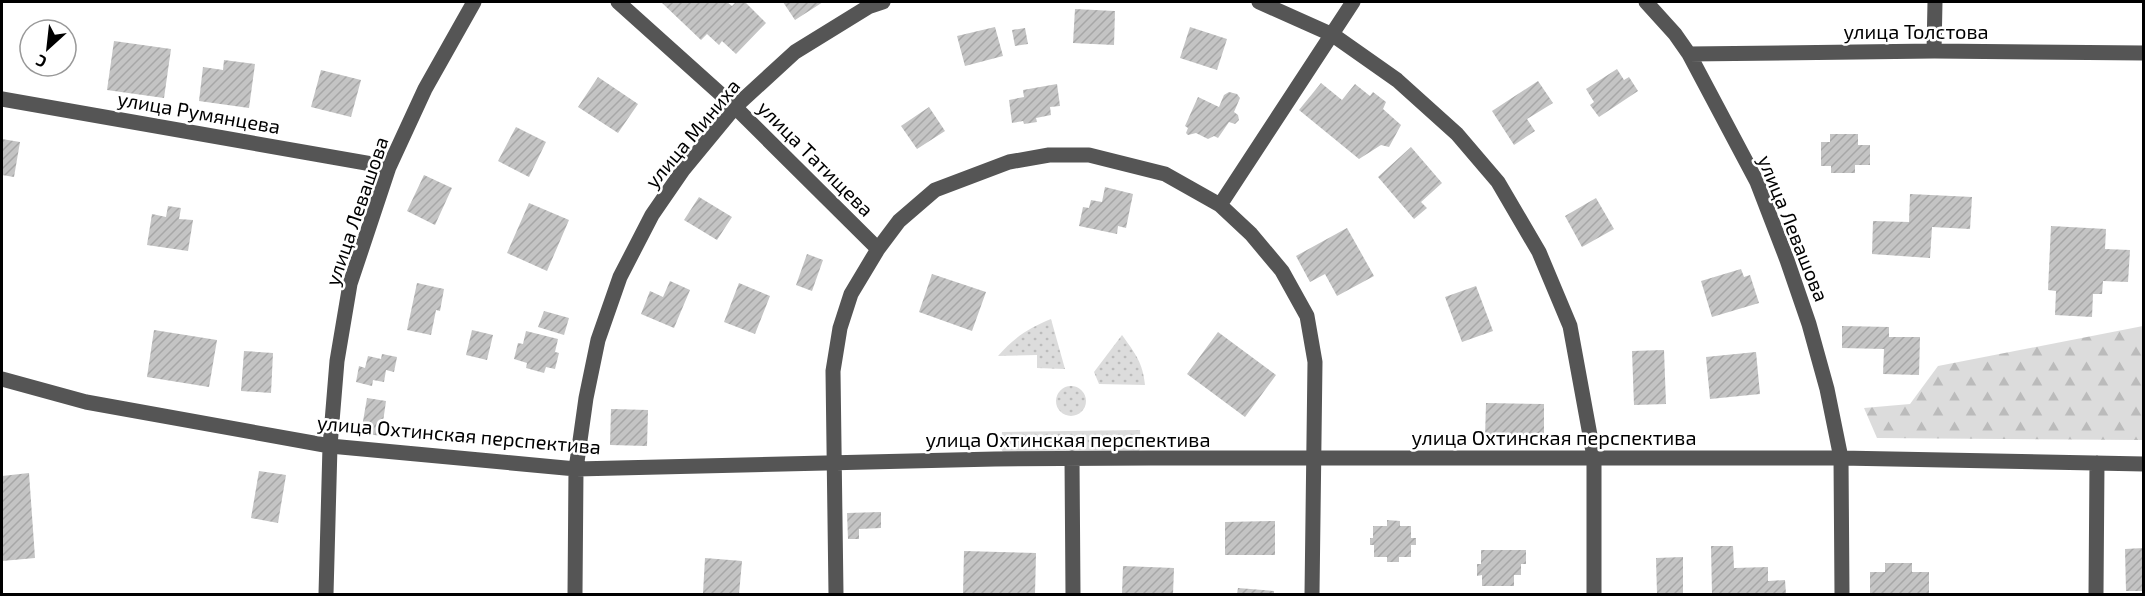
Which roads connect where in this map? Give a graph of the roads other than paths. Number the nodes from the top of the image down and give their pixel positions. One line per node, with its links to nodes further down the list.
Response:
1 (474, 2): 14 (street, улица Левашова)
2 (618, 2): 13 (street, улица Татищева)
3 (883, 2): 13 (street, улица Миниха)
4 (1259, 2): 8 (street)
5 (1353, 2): 8 (street)
6 (1646, 2): 11 (street, улица Левашова)
7 (1935, 2): 9 (street)
8 (1333, 35): 15 (street); 19 (street)
9 (1934, 51): 10 (street, улица Толстова); 11 (street, улица Толстова)
10 (2144, 53)
11 (1689, 54): 21 (street, улица Левашова)
12 (2, 99): 14 (street, улица Румянцева)
13 (735, 108): 16 (street, улица Татищева); 26 (street, улица Миниха)
14 (389, 167): 18 (street, улица Левашова)
15 (1220, 205): 16 (street); 22 (street)
16 (878, 249): 23 (street)
17 (2, 379): 18 (street, улица Охтинская перспектива)
18 (330, 446): 26 (street, улица Охтинская перспектива); 27 (street, улица Левашова)
19 (1594, 457): 21 (street, улица Охтинская перспектива); 22 (street, улица Охтинская перспектива); 32 (street)
20 (1072, 458): 22 (street, улица Охтинская перспектива); 23 (street, улица Охтинская перспектива); 30 (street)
21 (1841, 458): 24 (street, улица Охтинская перспектива); 33 (street, улица Левашова)
22 (1312, 459): 31 (street)
23 (835, 463): 26 (street, улица Охтинская перспектива); 29 (street)
24 (2097, 464): 25 (street, улица Охтинская перспектива); 34 (street)
25 (2144, 464)
26 (576, 469): 28 (street, улица Миниха)
27 (326, 594)
28 (575, 594)
29 (836, 594)
30 (1073, 594)
31 (1312, 594)
32 (1594, 594)
33 (1842, 594)
34 (2096, 594)

